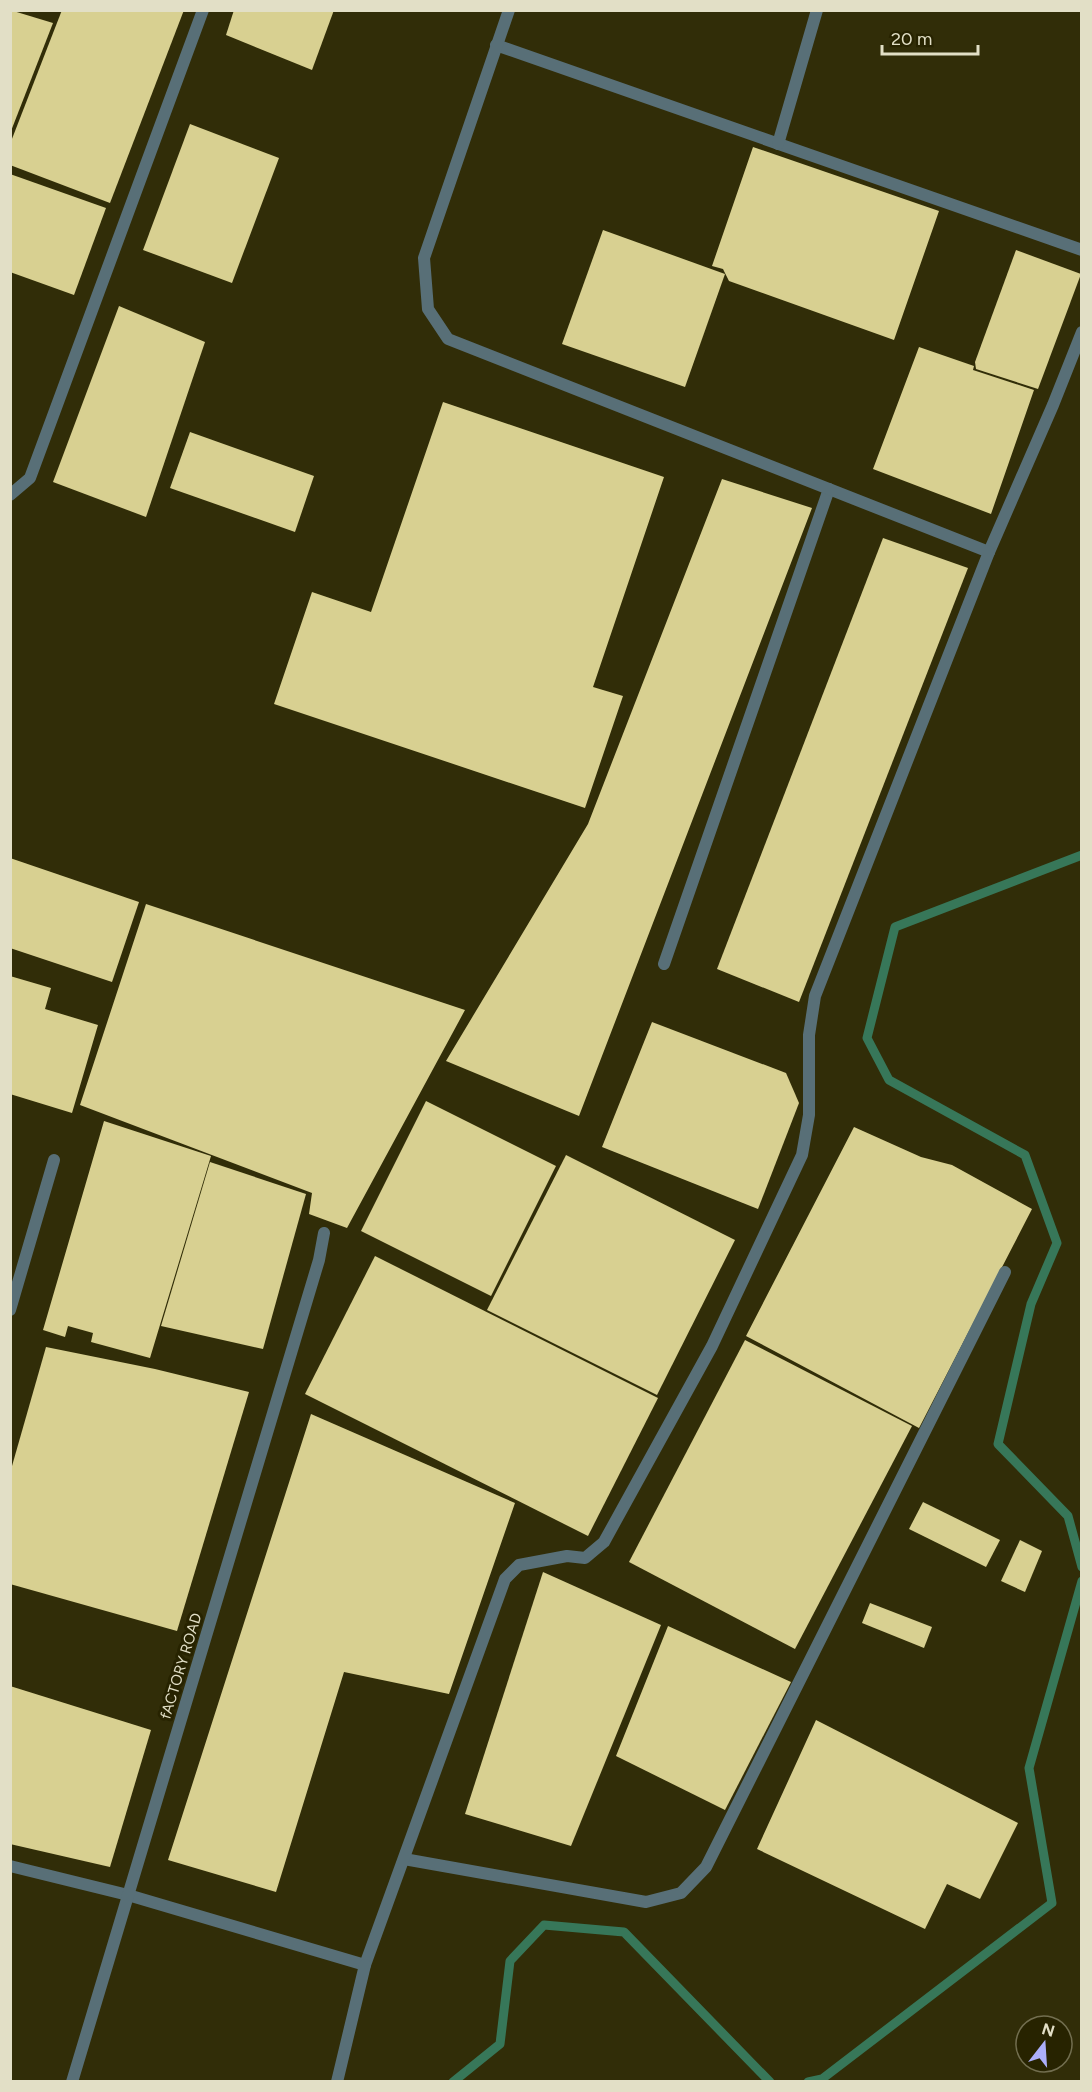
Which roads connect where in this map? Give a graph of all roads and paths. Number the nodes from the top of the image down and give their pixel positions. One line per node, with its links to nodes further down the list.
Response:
1 (203, 10): 9 (street)
2 (508, 10): 4 (street)
3 (817, 10): 5 (street)
4 (496, 45): 5 (street); 8 (street)
5 (778, 144): 6 (street)
6 (1082, 250)
7 (1082, 332): 10 (street)
8 (829, 489): 10 (street); 11 (street)
9 (10, 495)
10 (989, 552): 16 (street)
11 (664, 964)
12 (54, 1160): 15 (street)
13 (324, 1233): 18 (street, fACTORY ROAD)
14 (1005, 1272): 16 (street)
15 (10, 1310)
16 (404, 1859): 19 (street)
17 (10, 1866): 18 (street)
18 (128, 1895): 19 (street); 20 (street, fACTORY ROAD)
19 (365, 1965): 21 (street)
20 (72, 2082)
21 (337, 2082)

